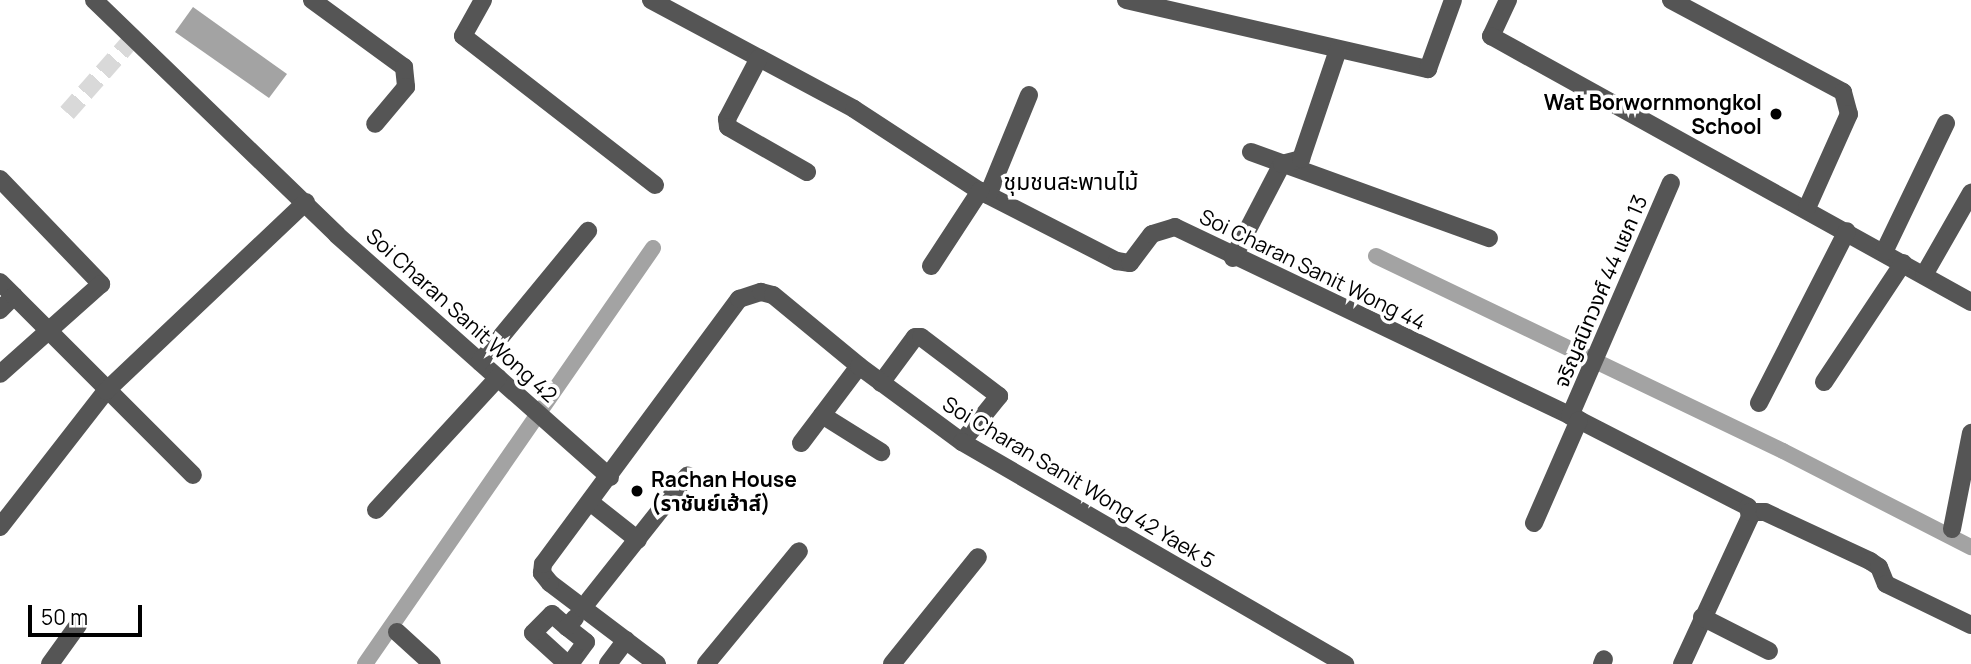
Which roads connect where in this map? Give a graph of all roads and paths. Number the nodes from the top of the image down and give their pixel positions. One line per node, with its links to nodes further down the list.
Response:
1 (94, 0): 22 (street, Soi Charan Sanit Wong 42)
2 (312, 0): 13 (street)
3 (484, 0): 19 (street)
4 (651, 0): 10 (street, Soi Charan Sanit Wong 44)
5 (1126, 0): 9 (street)
6 (1452, 0): 9 (street)
7 (1508, 0): 23 (street)
8 (1671, 0): 23 (street)
9 (1338, 50): 15 (street)
10 (759, 58): 16 (street); 20 (street, Soi Charan Sanit Wong 44)
11 (1029, 95): 20 (street)
12 (1946, 123): 27 (street)
13 (375, 124)
14 (1251, 152): 15 (street)
15 (1282, 164): 26 (street); 28 (street)
16 (807, 172)
17 (0, 178): 36 (street)
18 (1671, 183): 46 (street, จริญสนิทวงศ์ 44 แยก 13)
19 (655, 185)
20 (984, 193): 28 (street, Soi Charan Sanit Wong 44); 30 (street)
21 (1971, 193): 31 (street)
22 (306, 202): 37 (street, Soi Charan Sanit Wong 42); 43 (street)
23 (1807, 208): 25 (street)
24 (588, 231): 37 (street)
25 (1847, 232): 27 (street); 44 (street)
26 (1489, 239)
27 (1884, 252): 29 (street)
28 (1233, 258): 46 (street, Soi Charan Sanit Wong 44)
29 (1903, 263): 31 (street); 41 (street)
30 (931, 266)
31 (1924, 275): 34 (street)
32 (0, 282): 33 (street)
33 (14, 296): 35 (street); 36 (street)
34 (1971, 302)
35 (0, 310)
36 (46, 333): 39 (street); 43 (street)
37 (480, 362): 40 (street, Soi Charan Sanit Wong 42)
38 (859, 366): 42 (street, Soi Charan Sanit Wong 42 Yaek 5); 45 (street); 54 (street, Soi Charan Sanit Wong 42 Yaek 5)
39 (0, 374)
40 (498, 378): 54 (street, Soi Charan Sanit Wong 42); 56 (street)
41 (1824, 382)
42 (881, 383): 48 (street, Soi Charan Sanit Wong 42 Yaek 5); 48 (street)
43 (106, 391): 52 (street); 59 (street)
44 (1759, 403)
45 (822, 415): 49 (street); 50 (street)
46 (1574, 418): 57 (street, Soi Charan Sanit Wong 44); 58 (street, จริญสนิทวงศ์ 44 แยก 13)
47 (1971, 433): 51 (street)
48 (962, 442): 79 (street, Soi Charan Sanit Wong 42 Yaek 5)
49 (801, 443)
50 (881, 452)
51 (1968, 459): 60 (street)
52 (193, 475)
53 (688, 475): 61 (street)
54 (610, 477): 55 (street)
55 (590, 502): 61 (street); 64 (street)
56 (376, 510)
57 (1750, 512): 65 (street); 67 (street, Soi Charan Sanit Wong 44)
58 (1534, 523)
59 (0, 527)
60 (1952, 529)
61 (638, 540): 64 (street)
62 (799, 551): 77 (street)
63 (978, 557): 78 (street)
64 (586, 604): 68 (street); 70 (street)
65 (1702, 617): 71 (street); 80 (street)
66 (78, 625): 72 (street)
67 (1971, 625)
68 (568, 627): 74 (street); 74 (street)
69 (397, 632): 73 (street)
70 (626, 640): 75 (street); 76 (street)
71 (1769, 651)
72 (50, 664)
73 (432, 664)
74 (568, 664)
75 (608, 664)
76 (657, 664)
77 (706, 664)
78 (892, 664)
79 (1345, 664)
80 (1682, 664)

